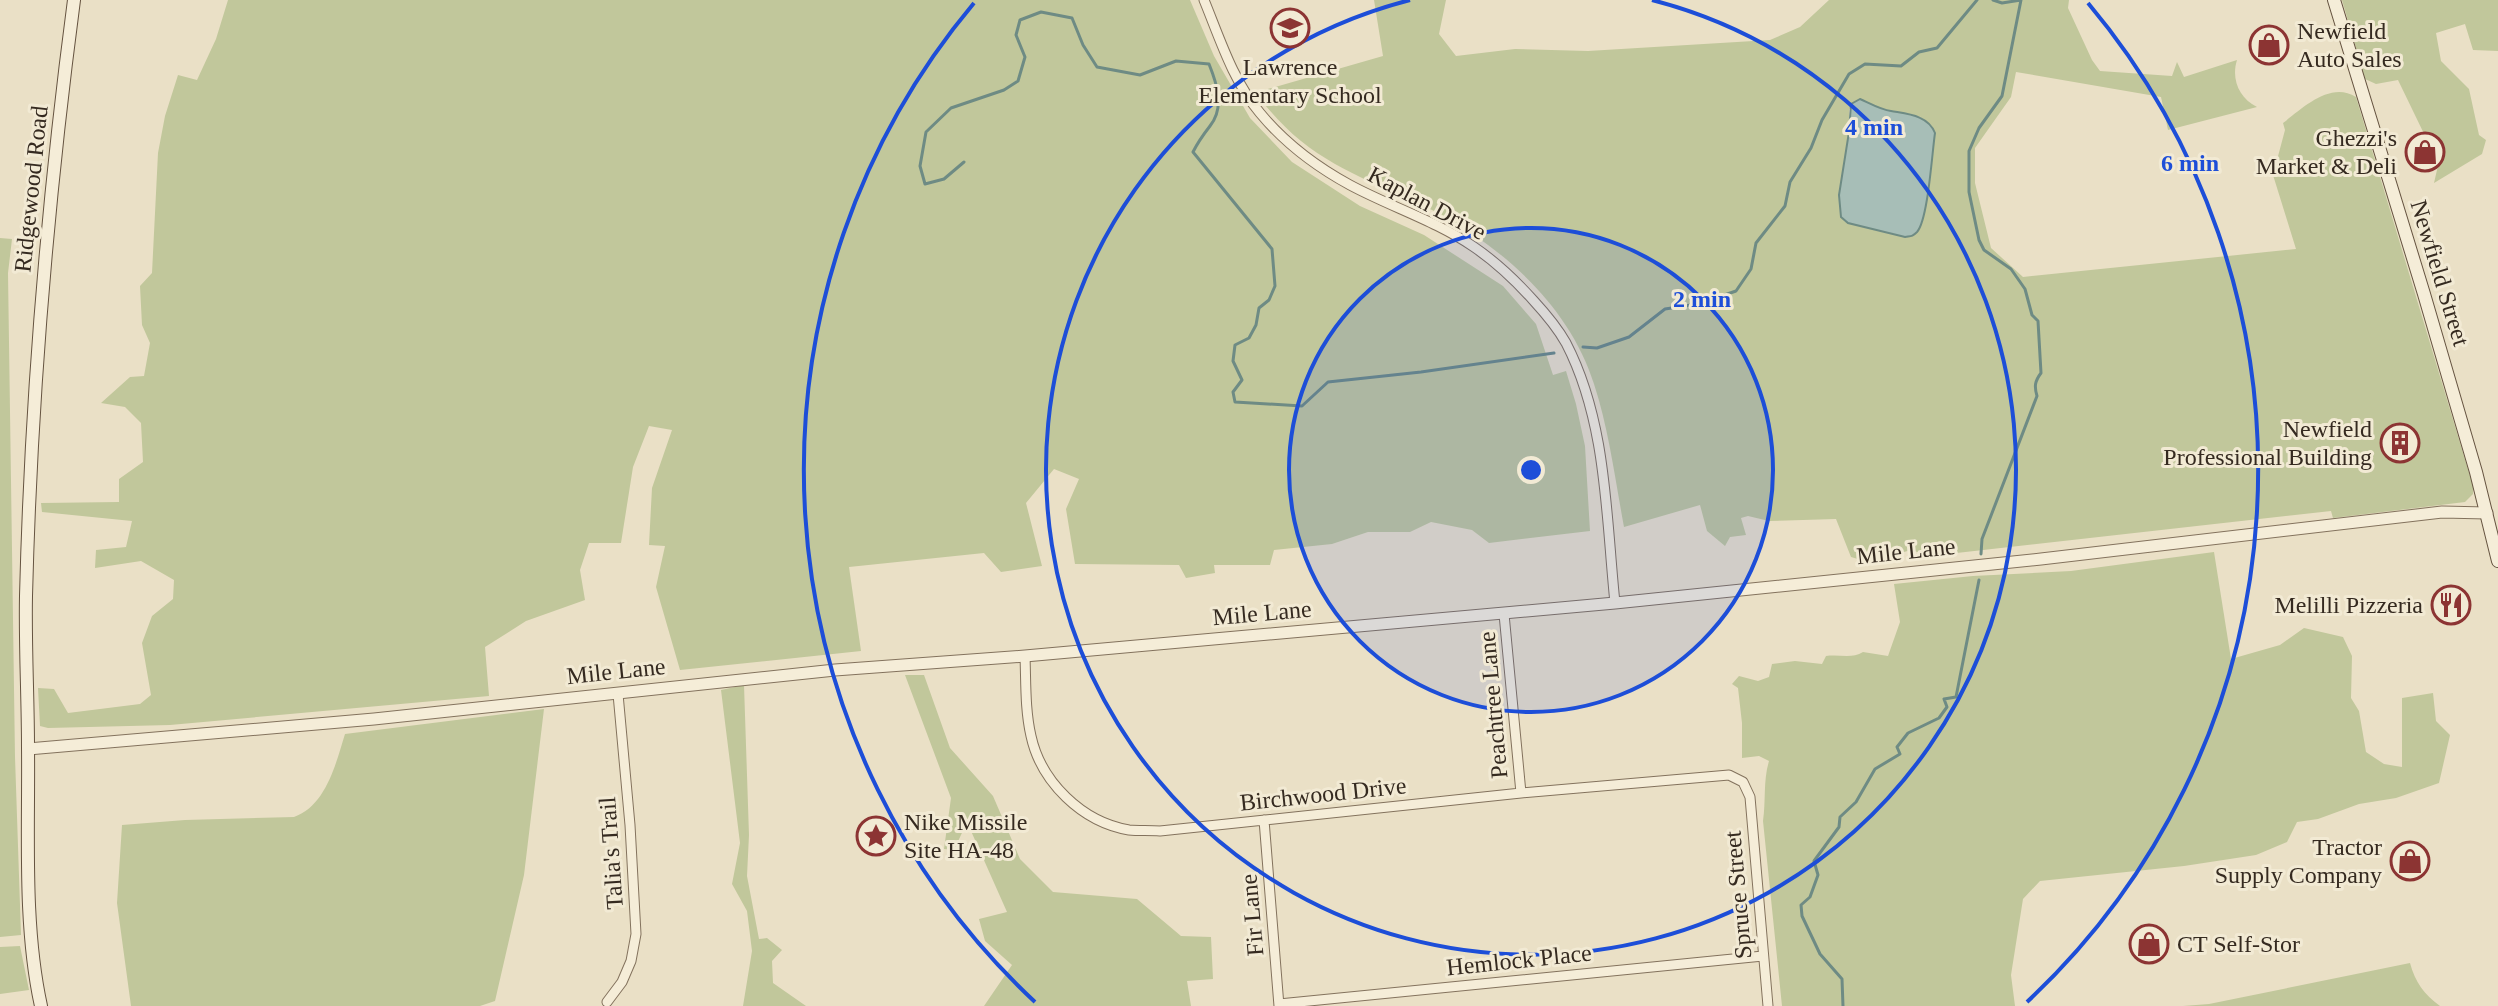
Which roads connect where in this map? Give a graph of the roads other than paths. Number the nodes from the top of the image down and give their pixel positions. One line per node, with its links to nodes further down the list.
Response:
1 (74, 0): 10 (main road, Ridgewood Road)
2 (1204, 0): 6 (street, Kaplan Drive)
3 (2334, 0): 4 (main road, Newfield Street)
4 (2492, 514): 5 (main road, Newfield Street); 6 (street, Mile Lane)
5 (2498, 561)
6 (1615, 603): 7 (street, Mile Lane)
7 (1504, 614): 8 (street, Mile Lane); 12 (street, Peachtree Lane)
8 (1025, 656): 9 (street, Mile Lane); 13 (street, Birchwood Drive)
9 (618, 694): 10 (street, Mile Lane); 15 (street, Talia's Trail)
10 (28, 749): 17 (main road, Ridgewood Road)
11 (1743, 782): 12 (street, Birchwood Drive); 14 (street, Spruce Street)
12 (1521, 793): 13 (street, Birchwood Drive)
13 (1264, 820): 16 (street, Fir Lane)
14 (1763, 956): 16 (street, Hemlock Place); 18 (street, Spruce Street)
15 (607, 1002)
16 (1279, 1005)
17 (41, 1006)
18 (1768, 1006)

